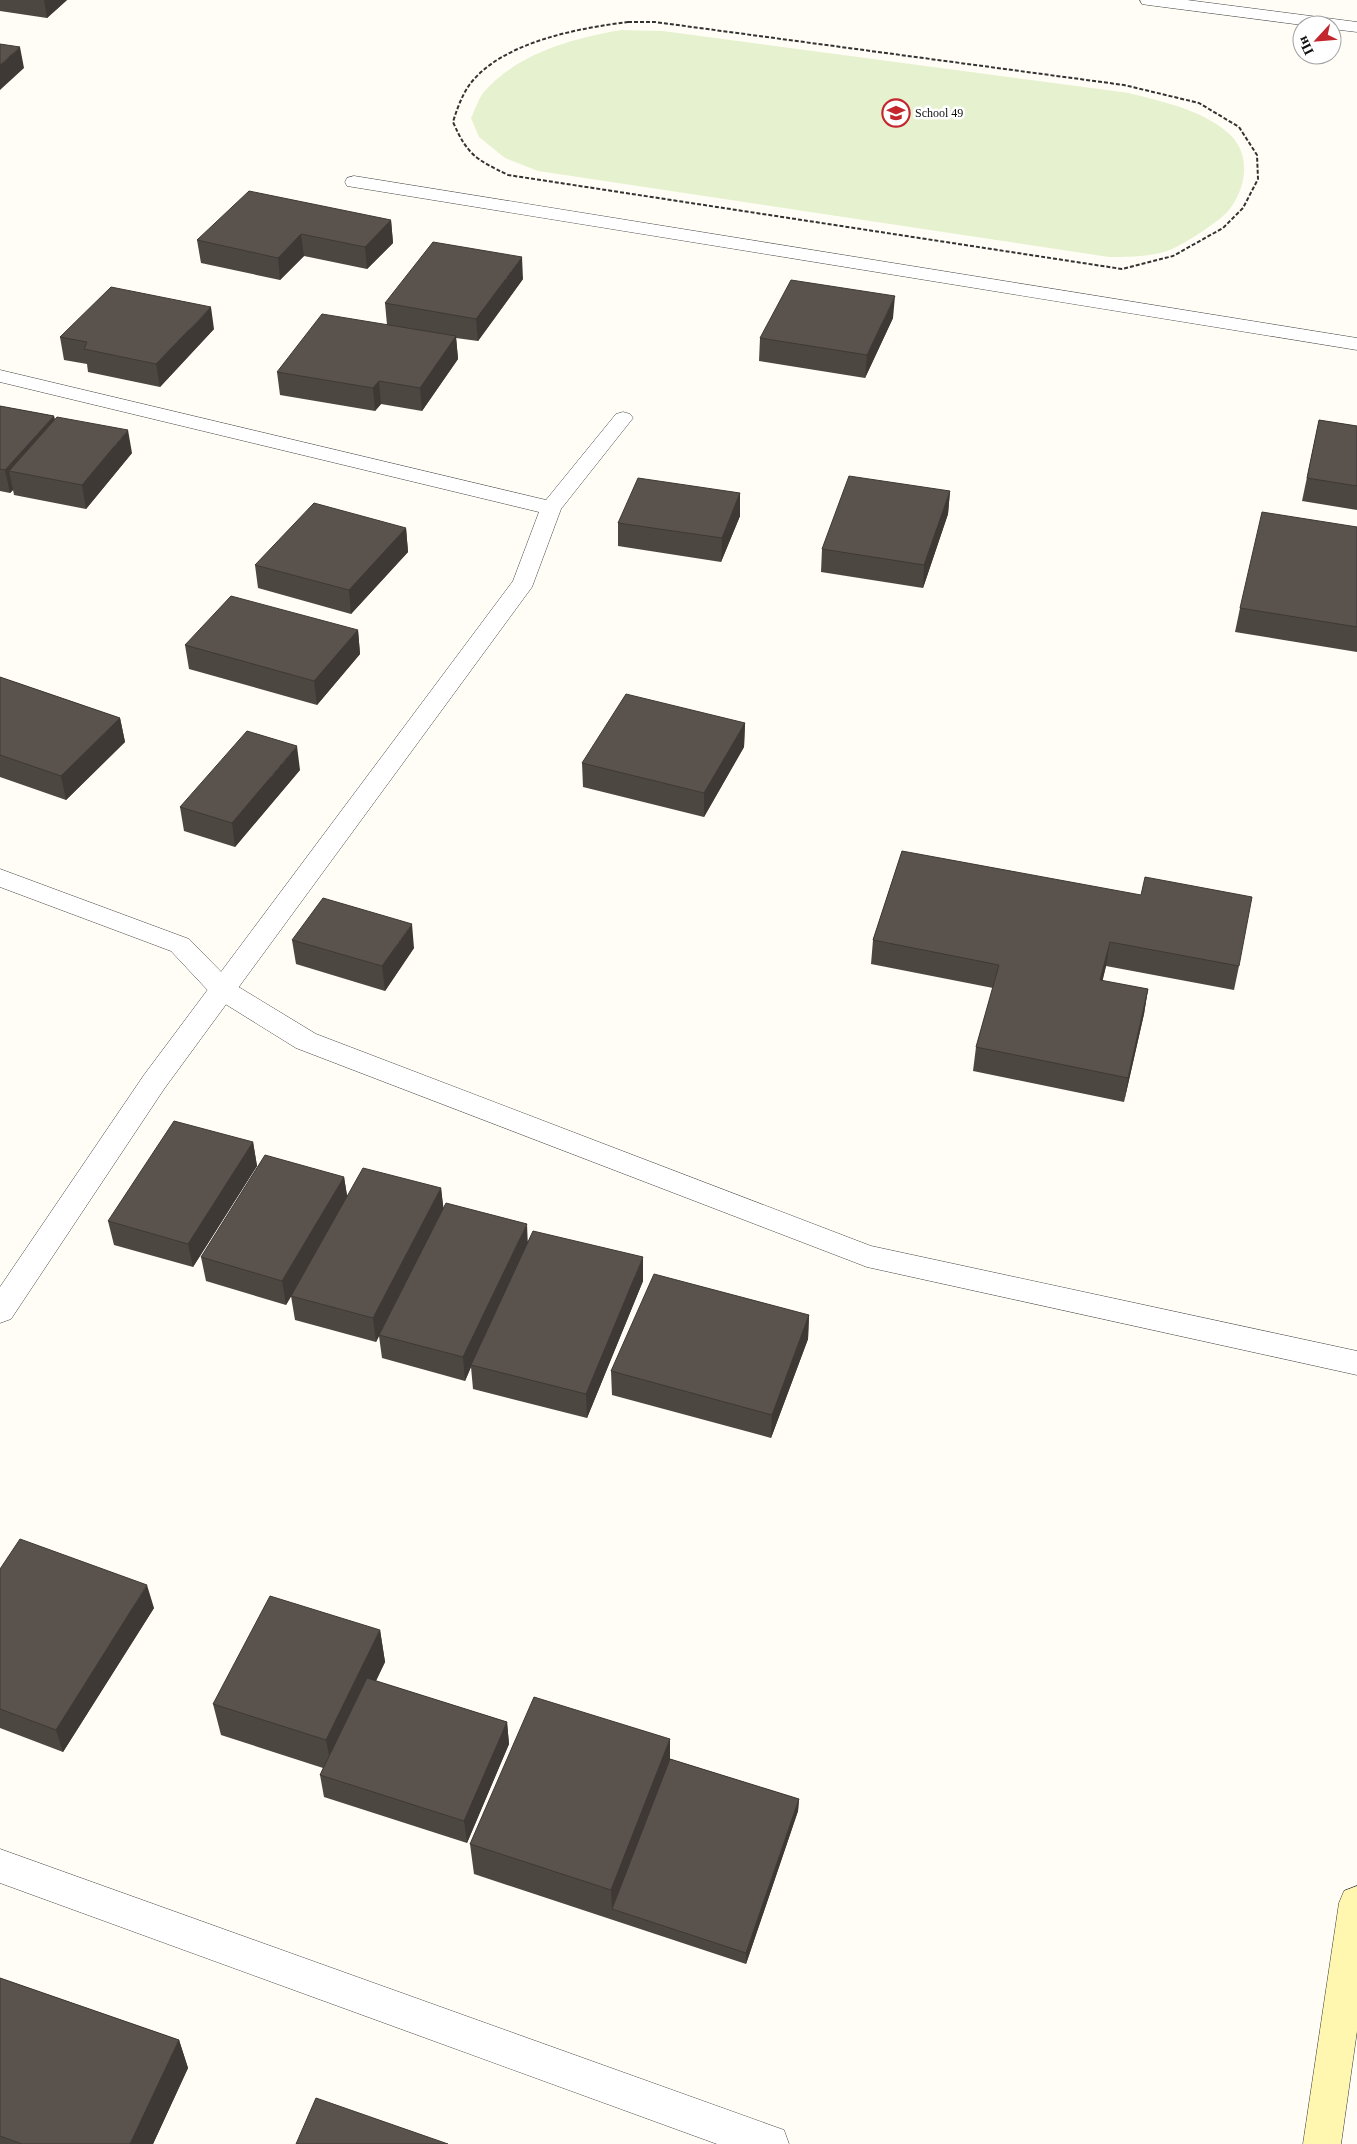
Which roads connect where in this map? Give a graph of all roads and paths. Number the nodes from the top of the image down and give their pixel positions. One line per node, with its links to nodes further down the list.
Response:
1 (1148, 0): 2 (street)
2 (1357, 28)
3 (1124, 85): 3 (path)
4 (354, 182): 5 (street)
5 (1357, 344)
6 (0, 376): 8 (street)
7 (624, 418): 8 (street)
8 (551, 508): 10 (street)
9 (0, 878): 10 (street)
10 (223, 990): 11 (street); 12 (street)
11 (0, 1311)
12 (1357, 1363)
13 (0, 1866): 16 (street)
14 (1357, 1903): 15 (main road)
15 (1327, 2142)
16 (770, 2144)

